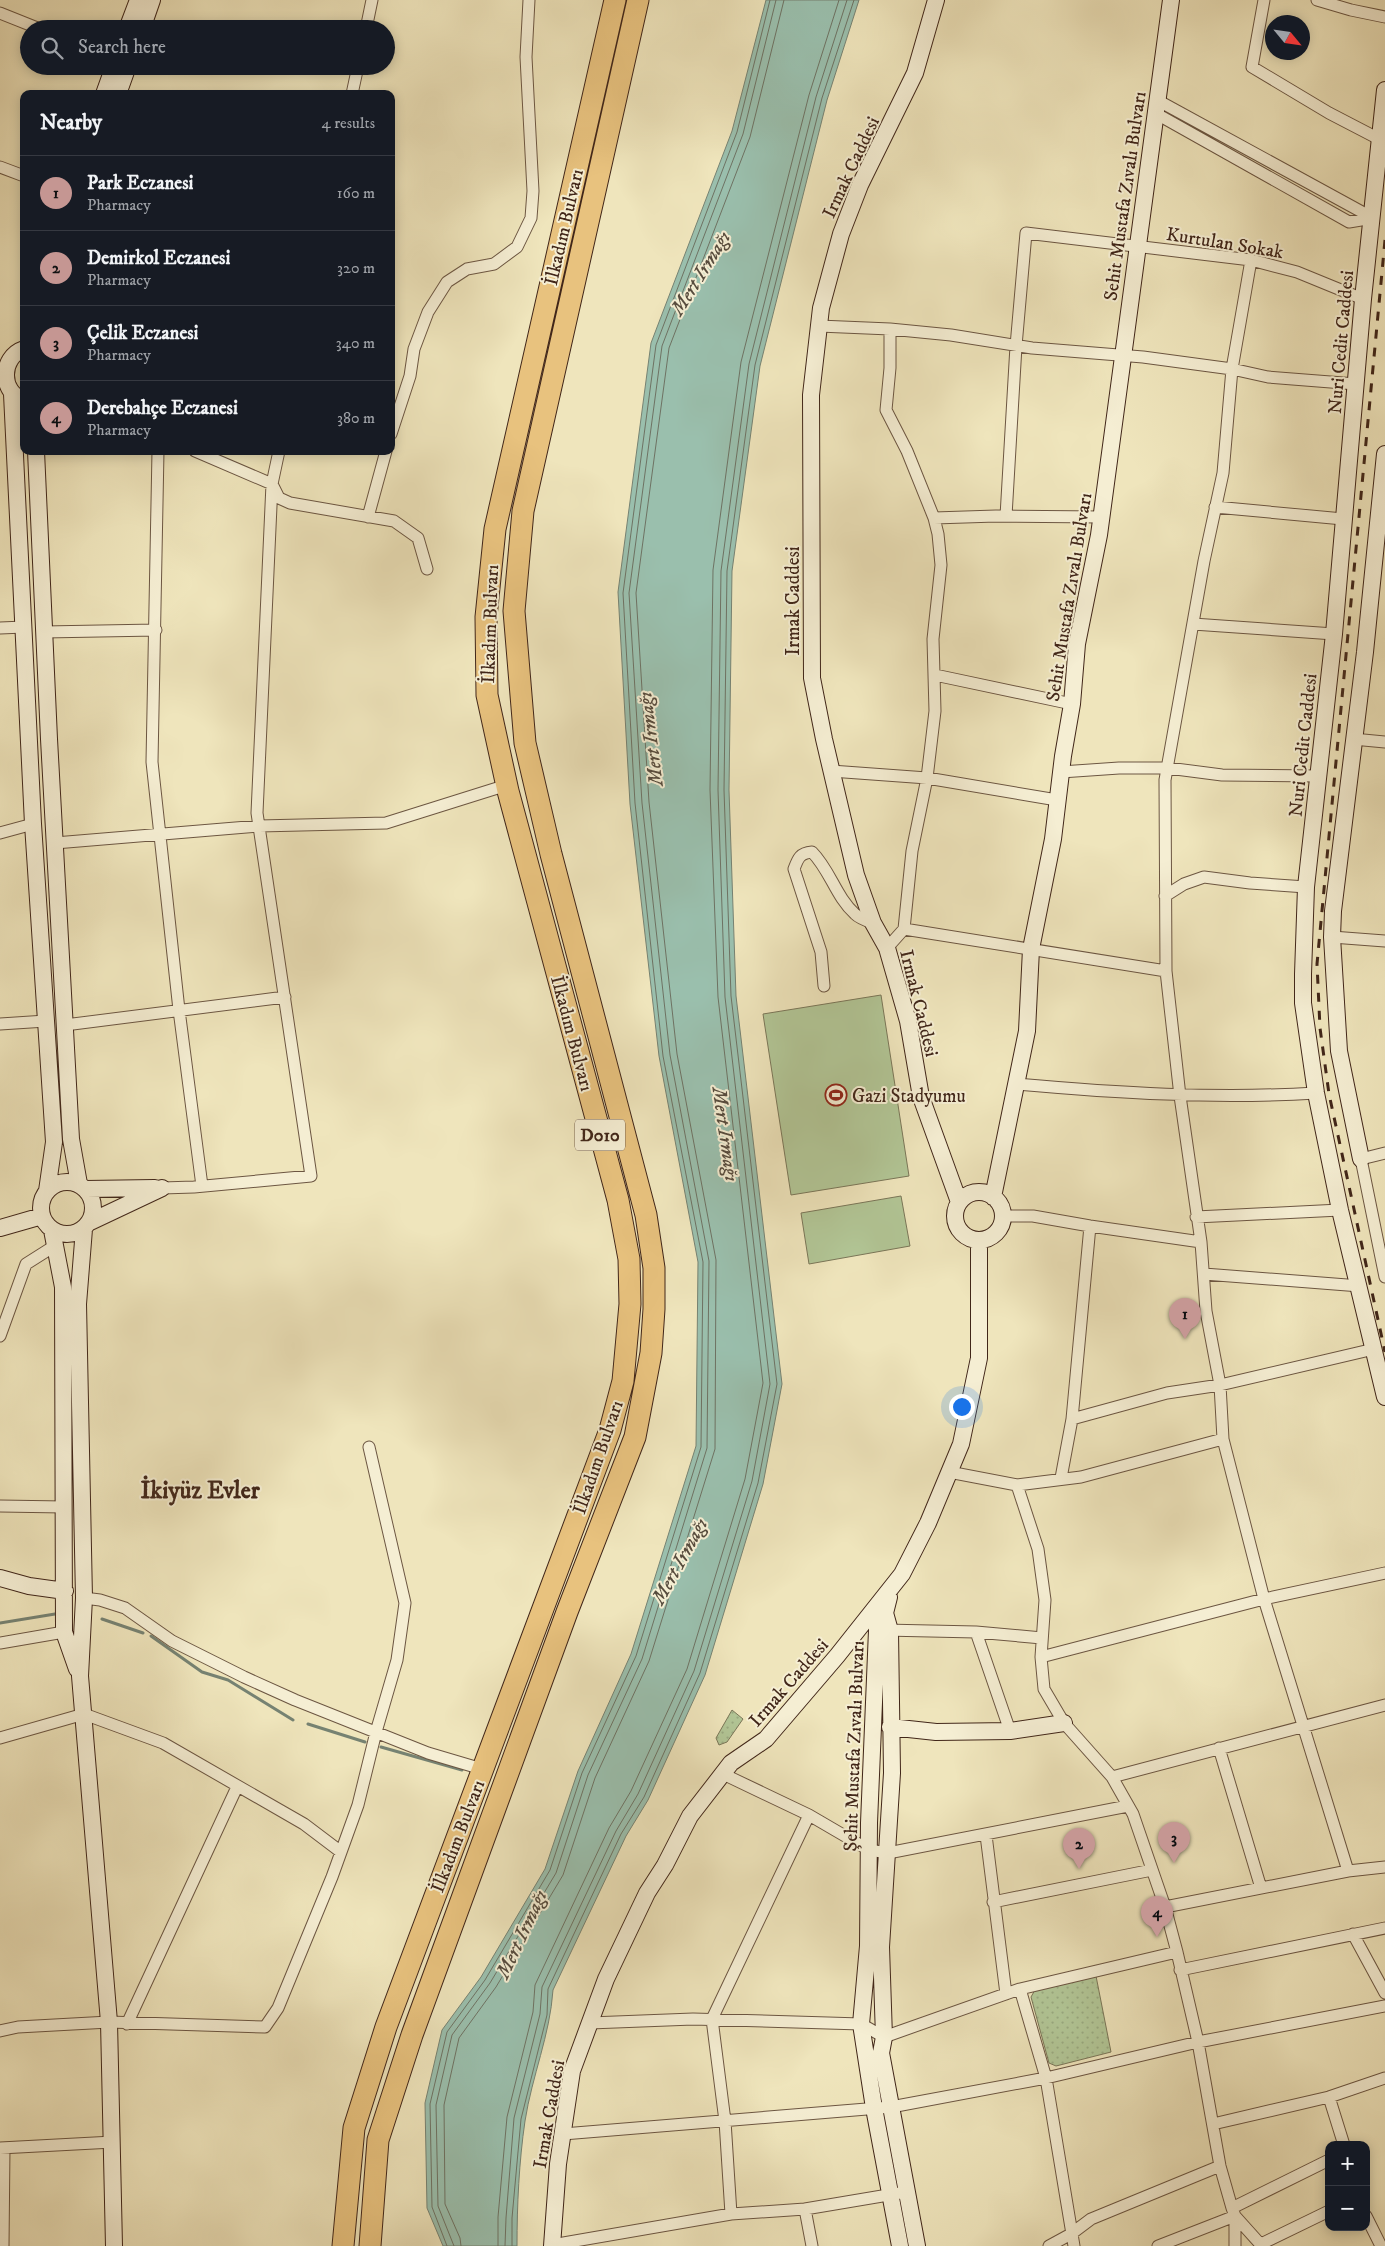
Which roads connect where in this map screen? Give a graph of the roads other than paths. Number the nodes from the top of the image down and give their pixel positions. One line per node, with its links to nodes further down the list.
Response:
1 (138, 0): 14 (street)
2 (152, 0): 15 (street)
3 (372, 0): 16 (street)
4 (529, 0): 40 (street)
5 (615, 0): 70 (highway, İlkadım Bulvarı / D010)
6 (638, 0): 207 (highway, İlkadım Bulvarı / D010)
7 (936, 0): 32 (street, Irmak Caddesi)
8 (1171, 0): 24 (street, Sehit Mustafa Zıvalı Bulvarı)
9 (1264, 0): 25 (street)
10 (1317, 0): 12 (street)
11 (0, 12): 13 (street)
12 (1385, 17)
13 (20, 20)
14 (130, 20)
15 (145, 20)
16 (368, 20)
17 (111, 75): 20 (street)
18 (125, 75): 21 (street)
19 (356, 75): 22 (street)
20 (105, 90)
21 (119, 90)
22 (353, 90)
23 (1385, 90): 25 (street, Nuri Cedit Caddesi)
24 (1156, 106): 28 (street); 29 (street, Sehit Mustafa Zıvalı Bulvarı)
25 (1381, 140): 28 (street, Nuri Cedit Caddesi)
26 (0, 167): 27 (street)
27 (20, 174)
28 (1379, 220): 31 (street, Nuri Cedit Caddesi)
29 (1137, 246): 30 (street, Kurtulan Sokak); 34 (street, Kurtulan Sokak); 36 (street, Sehit Mustafa Zıvalı Bulvarı)
30 (1251, 260): 31 (street, Kurtulan Sokak); 37 (street)
31 (1363, 299): 38 (street, Nuri Cedit Caddesi)
32 (819, 326): 33 (street); 66 (street, Irmak Caddesi)
33 (890, 329): 34 (street); 52 (street)
34 (1016, 346): 36 (street); 49 (street)
35 (15, 350): 39 (street)
36 (1123, 356): 37 (street); 51 (street, Sehit Mustafa Zıvalı Bulvarı)
37 (1232, 369): 38 (street); 48 (street)
38 (1356, 384): 53 (street, Nuri Cedit Caddesi)
39 (11, 392): 56 (street)
40 (395, 422)
41 (1385, 454): 63 (street)
42 (36, 455): 59 (street)
43 (158, 455): 58 (street)
44 (204, 455): 47 (street)
45 (278, 455): 47 (street)
46 (385, 455): 50 (street)
47 (272, 484): 50 (street); 73 (street)
48 (1215, 507): 53 (street); 55 (street)
49 (1006, 516): 51 (street); 52 (street)
50 (368, 517): 54 (street)
51 (1101, 517): 62 (street, Sehit Mustafa Zıvalı Bulvarı)
52 (934, 518): 61 (street)
53 (1343, 519): 60 (street, Nuri Cedit Caddesi)
54 (427, 569)
55 (1193, 624): 60 (street); 65 (street)
56 (24, 627): 57 (street); 72 (street)
57 (0, 628)
58 (156, 630): 59 (street); 75 (street)
59 (44, 632): 76 (street)
60 (1334, 634): 68 (street, Nuri Cedit Caddesi)
61 (936, 675): 62 (street); 69 (street)
62 (1072, 704): 67 (street, Sehit Mustafa Zıvalı Bulvarı)
63 (1353, 739): 64 (street); 81 (street)
64 (1385, 742)
65 (1168, 768): 67 (street); 68 (street); 78 (street)
66 (831, 771): 69 (street); 79 (street, Irmak Caddesi)
67 (1061, 772): 71 (street, Sehit Mustafa Zıvalı Bulvarı)
68 (1318, 776): 77 (street, Nuri Cedit Caddesi)
69 (927, 778): 71 (street); 80 (street)
70 (507, 786): 73 (street); 150 (highway, İlkadım Bulvarı / D010)
71 (1057, 800): 84 (street, Sehit Mustafa Zıvalı Bulvarı)
72 (33, 824): 74 (street); 89 (street)
73 (259, 826): 75 (street); 87 (street)
74 (0, 833)
75 (159, 835): 76 (street); 88 (street)
76 (56, 843): 91 (street)
77 (1306, 887): 78 (street); 93 (street, Nuri Cedit Caddesi)
78 (1165, 896): 85 (street)
79 (873, 923): 83 (street, Irmak Caddesi); 86 (street)
80 (904, 929): 83 (street); 84 (street)
81 (1332, 937): 82 (street); 96 (street)
82 (1385, 941)
83 (887, 948): 102 (street, Irmak Caddesi)
84 (1031, 949): 85 (street); 92 (street, Sehit Mustafa Zıvalı Bulvarı)
85 (1166, 971): 94 (street)
86 (824, 986)
87 (285, 997): 88 (street); 97 (street)
88 (179, 1010): 91 (street); 97 (street)
89 (46, 1021): 90 (street); 100 (street)
90 (0, 1024)
91 (65, 1025): 98 (street)
92 (1016, 1084): 94 (street); 101 (street, Sehit Mustafa Zıvalı Bulvarı)
93 (1316, 1093): 94 (street); 103 (street, Nuri Cedit Caddesi)
94 (1180, 1096): 106 (street)
95 (1385, 1153): 96 (street)
96 (1361, 1159): 114 (street)
97 (202, 1186): 99 (street)
98 (82, 1187): 99 (street); 100 (street); 107 (street)
99 (162, 1188): 107 (street)
100 (47, 1191): 104 (street)
101 (993, 1197): 102 (street); 105 (street)
102 (959, 1202): 111 (street)
103 (1340, 1210): 106 (street); 115 (street, Nuri Cedit Caddesi)
104 (42, 1216): 109 (street); 110 (street)
105 (1003, 1216): 108 (street); 111 (street)
106 (1196, 1217): 112 (street)
107 (87, 1225): 110 (street); 132 (street)
108 (1090, 1226): 112 (street); 120 (street)
109 (0, 1228)
110 (54, 1238): 116 (street); 127 (street)
111 (978, 1240): 123 (street, Irmak Caddesi)
112 (1201, 1242): 113 (street)
113 (1204, 1274): 115 (street); 118 (street)
114 (1385, 1277)
115 (1360, 1286): 117 (street, Nuri Cedit Caddesi)
116 (0, 1336)
117 (1374, 1349): 118 (street); 119 (street, Nuri Cedit Caddesi)
118 (1220, 1385): 120 (street); 121 (street)
119 (1385, 1397)
120 (1072, 1419): 124 (street)
121 (1223, 1439): 124 (street); 133 (street)
122 (369, 1447): 147 (street)
123 (949, 1472): 125 (street); 130 (street, Irmak Caddesi)
124 (1061, 1478): 125 (street)
125 (1017, 1485): 137 (street)
126 (0, 1506): 127 (street)
127 (64, 1506): 131 (street)
128 (1385, 1572): 133 (street)
129 (0, 1578): 131 (street)
130 (890, 1590): 134 (street, Şehit Mustafa Zıvalı Bulvarı); 151 (street, Irmak Caddesi)
131 (65, 1591): 135 (street)
132 (84, 1598): 140 (street); 147 (street)
133 (1264, 1599): 139 (street); 144 (street)
134 (884, 1630): 136 (street); 145 (street, Şehit Mustafa Zıvalı Bulvarı); 157 (street, Şehit Mustafa Zıvalı Bulvarı)
135 (64, 1632): 138 (street); 140 (street)
136 (976, 1632): 137 (street); 146 (street)
137 (1042, 1638): 139 (street)
138 (0, 1643)
139 (1041, 1656): 143 (street)
140 (80, 1676): 142 (street)
141 (1385, 1705): 144 (street)
142 (84, 1714): 148 (street); 153 (street); 175 (street)
143 (1064, 1723): 146 (street); 152 (street)
144 (1303, 1725): 149 (street); 162 (street)
145 (890, 1726): 146 (street); 159 (street, Şehit Mustafa Zıvalı Bulvarı)
146 (1010, 1731)
147 (376, 1732): 150 (street); 158 (street)
148 (0, 1738)
149 (1219, 1748): 152 (street); 163 (street)
150 (482, 1769): 206 (highway, İlkadım Bulvarı / D010)
151 (722, 1774): 155 (street); 176 (street, Irmak Caddesi)
152 (1112, 1777): 154 (street)
153 (238, 1787): 158 (street); 177 (street)
154 (1128, 1806): 156 (street); 161 (street)
155 (809, 1815): 157 (street); 174 (street)
156 (986, 1835): 159 (street); 164 (street)
157 (869, 1850): 159 (street); 178 (street, Şehit Mustafa Zıvalı Bulvarı)
158 (341, 1852): 177 (street)
159 (888, 1853): 180 (street, Şehit Mustafa Zıvalı Bulvarı)
160 (1385, 1867): 162 (street)
161 (1152, 1870): 164 (street); 165 (street)
162 (1348, 1872): 163 (street)
163 (1261, 1888): 165 (street)
164 (993, 1902): 172 (street)
165 (1165, 1907): 168 (street)
166 (1385, 1928): 167 (street)
167 (1353, 1934): 169 (street); 171 (street)
168 (1177, 1952): 169 (street); 170 (street)
169 (1180, 1970): 181 (street)
170 (1020, 1989): 172 (street); 182 (street)
171 (1385, 1993)
172 (1006, 1994): 180 (street)
173 (1385, 2006): 181 (street)
174 (712, 2019): 176 (street); 178 (street); 187 (street)
175 (109, 2022): 177 (street); 179 (street); 191 (street)
176 (590, 2023): 189 (street, Irmak Caddesi)
177 (127, 2024)
178 (861, 2024): 180 (street); 186 (street, Şehit Mustafa Zıvalı Bulvarı)
179 (0, 2031)
180 (884, 2037): 185 (street, Şehit Mustafa Zıvalı Bulvarı)
181 (1198, 2042): 182 (street); 188 (street)
182 (1046, 2078): 185 (street); 201 (street)
183 (1385, 2078): 184 (street)
184 (1329, 2097): 188 (street); 190 (street)
185 (891, 2107): 186 (street); 195 (street, Şehit Mustafa Zıvalı Bulvarı)
186 (874, 2108): 187 (street); 195 (street, Şehit Mustafa Zıvalı Bulvarı)
187 (725, 2121): 189 (street); 199 (street)
188 (1213, 2124): 194 (street)
189 (563, 2134): 202 (street, Irmak Caddesi)
190 (1343, 2141)
191 (113, 2142): 192 (street); 205 (street)
192 (2, 2148): 204 (street)
193 (1325, 2162): 197 (street)
194 (1220, 2166): 197 (street); 201 (street)
195 (899, 2194): 196 (street); 209 (street, Şehit Mustafa Zıvalı Bulvarı); 210 (street, Şehit Mustafa Zıvalı Bulvarı)
196 (805, 2209): 199 (street); 208 (street)
197 (1234, 2212): 203 (street); 213 (street); 214 (street)
198 (1325, 2213): 203 (street)
199 (731, 2214): 202 (street)
200 (1370, 2224): 215 (street)
201 (1071, 2234): 211 (street); 212 (street)
202 (552, 2245)
203 (1261, 2245)
204 (3, 2246)
205 (114, 2246)
206 (342, 2246)
207 (370, 2246)
208 (812, 2246)
209 (900, 2246)
210 (917, 2246)
211 (1049, 2246)
212 (1074, 2246)
213 (1158, 2246)
214 (1235, 2246)
215 (1381, 2246)

